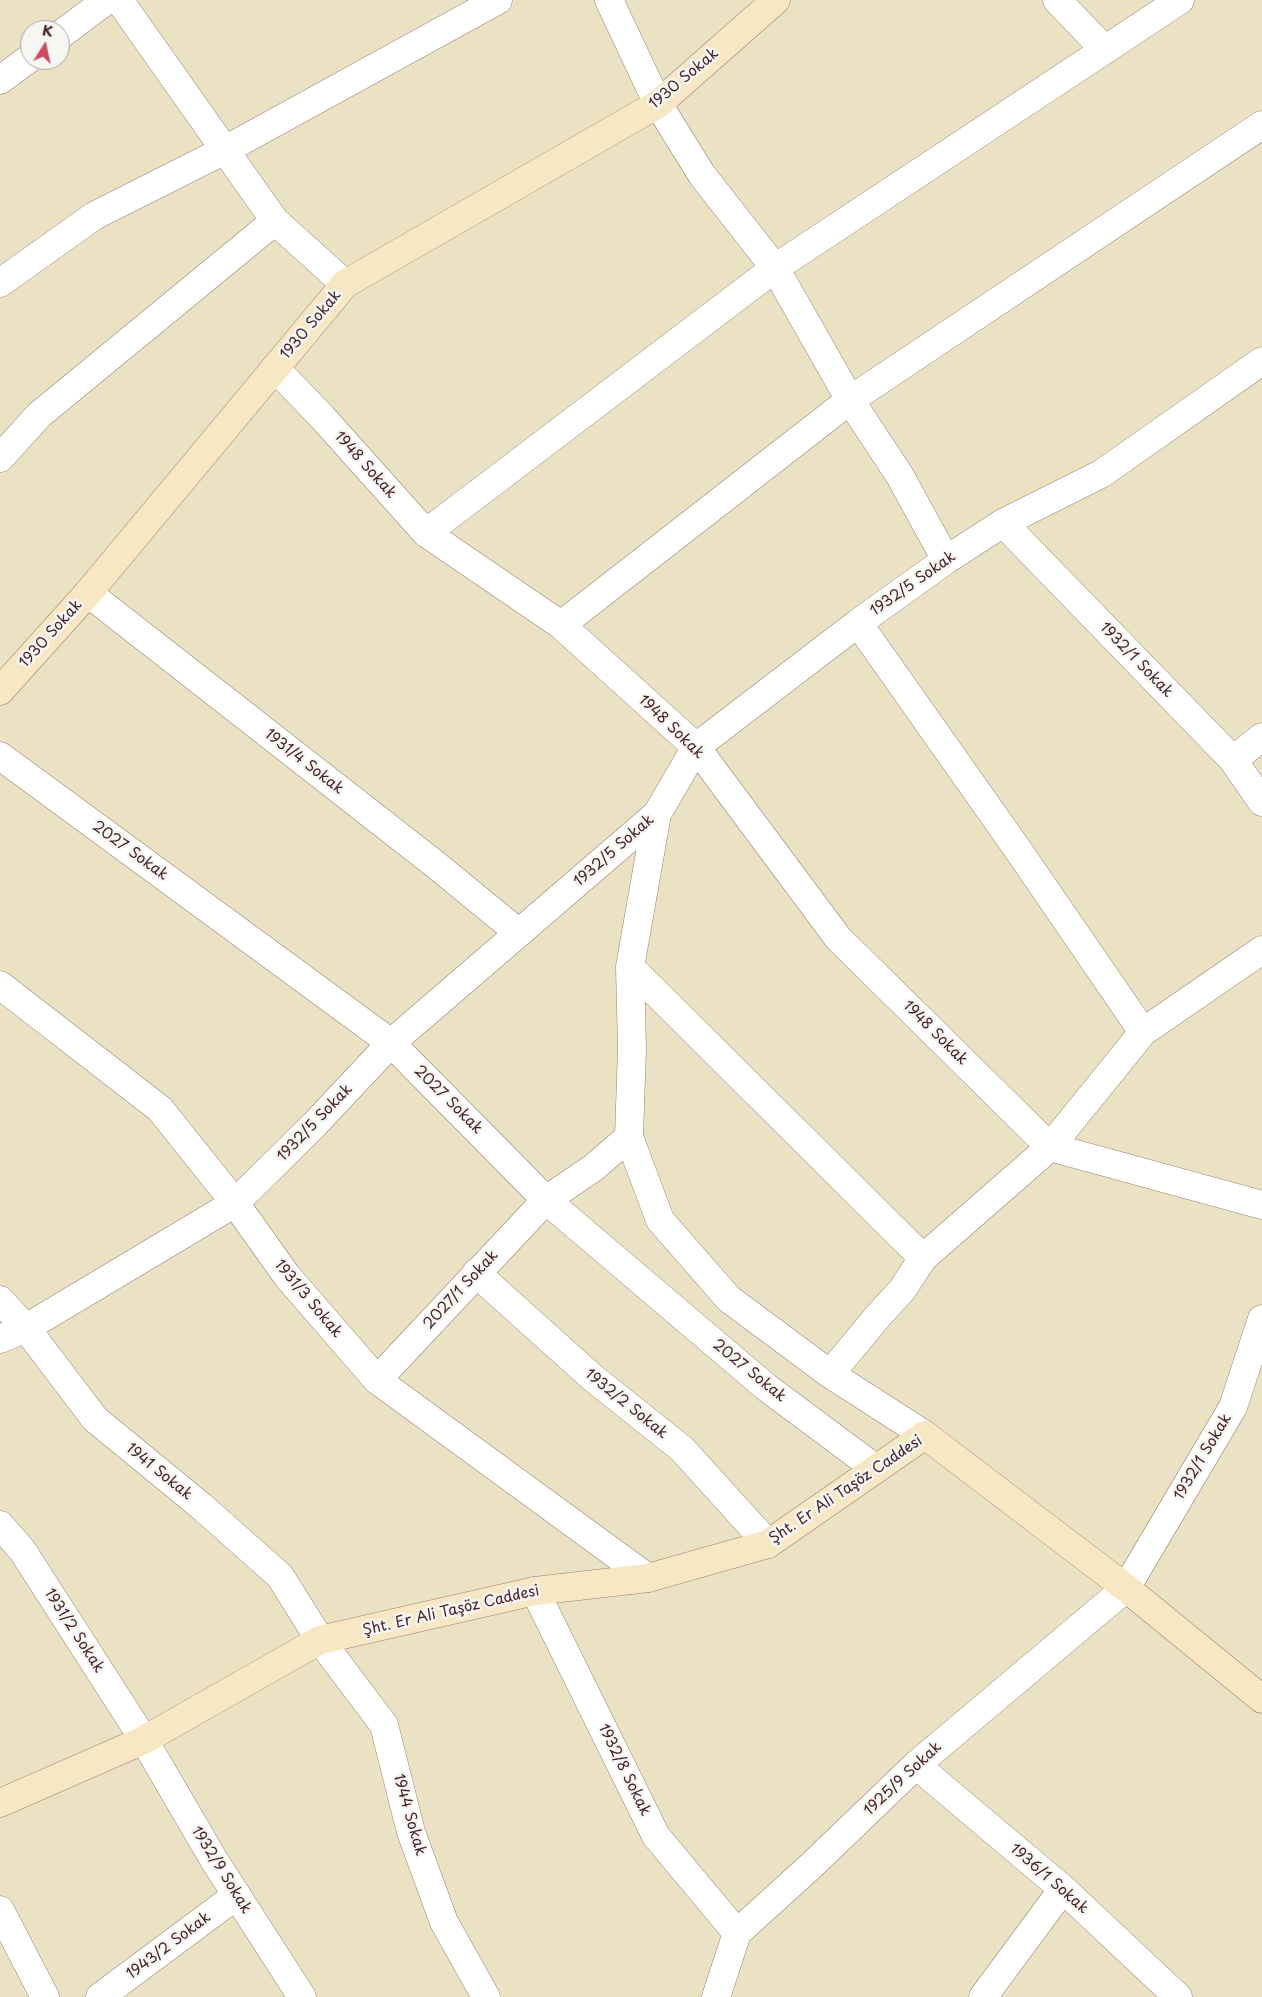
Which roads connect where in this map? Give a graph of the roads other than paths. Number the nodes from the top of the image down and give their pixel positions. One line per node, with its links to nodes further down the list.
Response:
1 (108, 0): 8 (street)
2 (119, 0): 14 (street)
3 (498, 0): 14 (street)
4 (609, 0): 12 (street)
5 (776, 0): 12 (street, 1930 Sokak)
6 (1057, 0): 9 (street)
7 (1180, 0): 9 (street)
8 (70, 28)
9 (1105, 50): 16 (street)
10 (20, 65): 11 (street)
11 (0, 80)
12 (658, 104): 16 (street); 18 (street, 1930 Sokak)
13 (1262, 125): 21 (street)
14 (225, 150): 15 (street); 17 (street)
15 (275, 221): 18 (street); 22 (street)
16 (775, 268): 21 (street); 24 (street)
17 (0, 283)
18 (345, 284): 20 (street, 1930 Sokak)
19 (1262, 362): 23 (street, 1932/5 Sokak)
20 (275, 368): 24 (street, 1948 Sokak); 26 (street, 1930 Sokak)
21 (850, 400): 25 (street); 28 (street)
22 (0, 458)
23 (1003, 523): 25 (street, 1932/5 Sokak); 33 (street, 1932/1 Sokak)
24 (426, 533): 28 (street, 1948 Sokak)
25 (946, 560): 27 (street, 1932/5 Sokak)
26 (88, 593): 29 (street, 1930 Sokak); 36 (street, 1931/4 Sokak)
27 (858, 623): 31 (street, 1932/5 Sokak); 40 (street)
28 (561, 625): 31 (street, 1948 Sokak)
29 (0, 691)
30 (1262, 737): 33 (street)
31 (696, 747): 35 (street, 1932/5 Sokak); 43 (street, 1948 Sokak)
32 (0, 756): 41 (street, 2027 Sokak)
33 (1233, 760): 34 (street, 1932/1 Sokak)
34 (1262, 802)
35 (657, 814): 36 (street, 1932/5 Sokak); 38 (street)
36 (519, 933): 41 (street, 1932/5 Sokak)
37 (1262, 950): 40 (street)
38 (630, 967): 42 (street); 47 (street)
39 (0, 985): 45 (street, 1931/3 Sokak)
40 (1143, 1032): 43 (street)
41 (391, 1043): 44 (street, 2027 Sokak); 45 (street, 1932/5 Sokak)
42 (629, 1137): 44 (street, 2027/1 Sokak); 53 (street)
43 (1050, 1147): 46 (street); 47 (street)
44 (546, 1200): 48 (street, 2027/1 Sokak); 56 (street, 2027 Sokak)
45 (235, 1203): 51 (street, 1932/5 Sokak); 54 (street, 1931/3 Sokak)
46 (1262, 1205)
47 (923, 1258): 53 (street)
48 (476, 1274): 54 (street, 2027/1 Sokak); 58 (street, 1932/2 Sokak)
49 (0, 1300): 51 (street, 1941 Sokak)
50 (1262, 1319): 61 (street, 1932/1 Sokak)
51 (26, 1328): 52 (street, 1932/5 Sokak); 63 (street, 1941 Sokak)
52 (0, 1339)
53 (830, 1374): 55 (street)
54 (377, 1380): 60 (street, 1931/3 Sokak)
55 (925, 1435): 56 (street, Şht. Er Ali Taşöz Caddesi); 61 (street, Şht. Er Ali Taşöz Caddesi)
56 (876, 1469): 58 (street, Şht. Er Ali Taşöz Caddesi)
57 (0, 1525): 59 (street, 1931/2 Sokak)
58 (768, 1544): 60 (street, Şht. Er Ali Taşöz Caddesi)
59 (11, 1554): 65 (street, 1931/2 Sokak)
60 (648, 1578): 62 (street, Şht. Er Ali Taşöz Caddesi)
61 (1126, 1588): 64 (street, Şht. Er Ali Taşöz Caddesi); 66 (street, 1925/9 Sokak)
62 (535, 1591): 63 (street, Şht. Er Ali Taşöz Caddesi); 71 (street, 1932/8 Sokak)
63 (320, 1640): 65 (street, Şht. Er Ali Taşöz Caddesi); 75 (street, 1944 Sokak)
64 (1262, 1699)
65 (144, 1740): 67 (street, Şht. Er Ali Taşöz Caddesi); 69 (street, 1932/9 Sokak)
66 (916, 1765): 68 (street, 1936/1 Sokak); 71 (street, 1925/9 Sokak)
67 (0, 1803)
68 (1063, 1889): 77 (street); 78 (street, 1936/1 Sokak)
69 (237, 1895): 73 (street, 1943/2 Sokak); 74 (street, 1932/9 Sokak)
70 (0, 1910): 72 (street)
71 (737, 1933): 76 (street, 1925/9 Sokak)
72 (45, 1997)
73 (100, 1997)
74 (302, 1997)
75 (486, 1997)
76 (716, 1997)
77 (983, 1997)
78 (1178, 1997)

